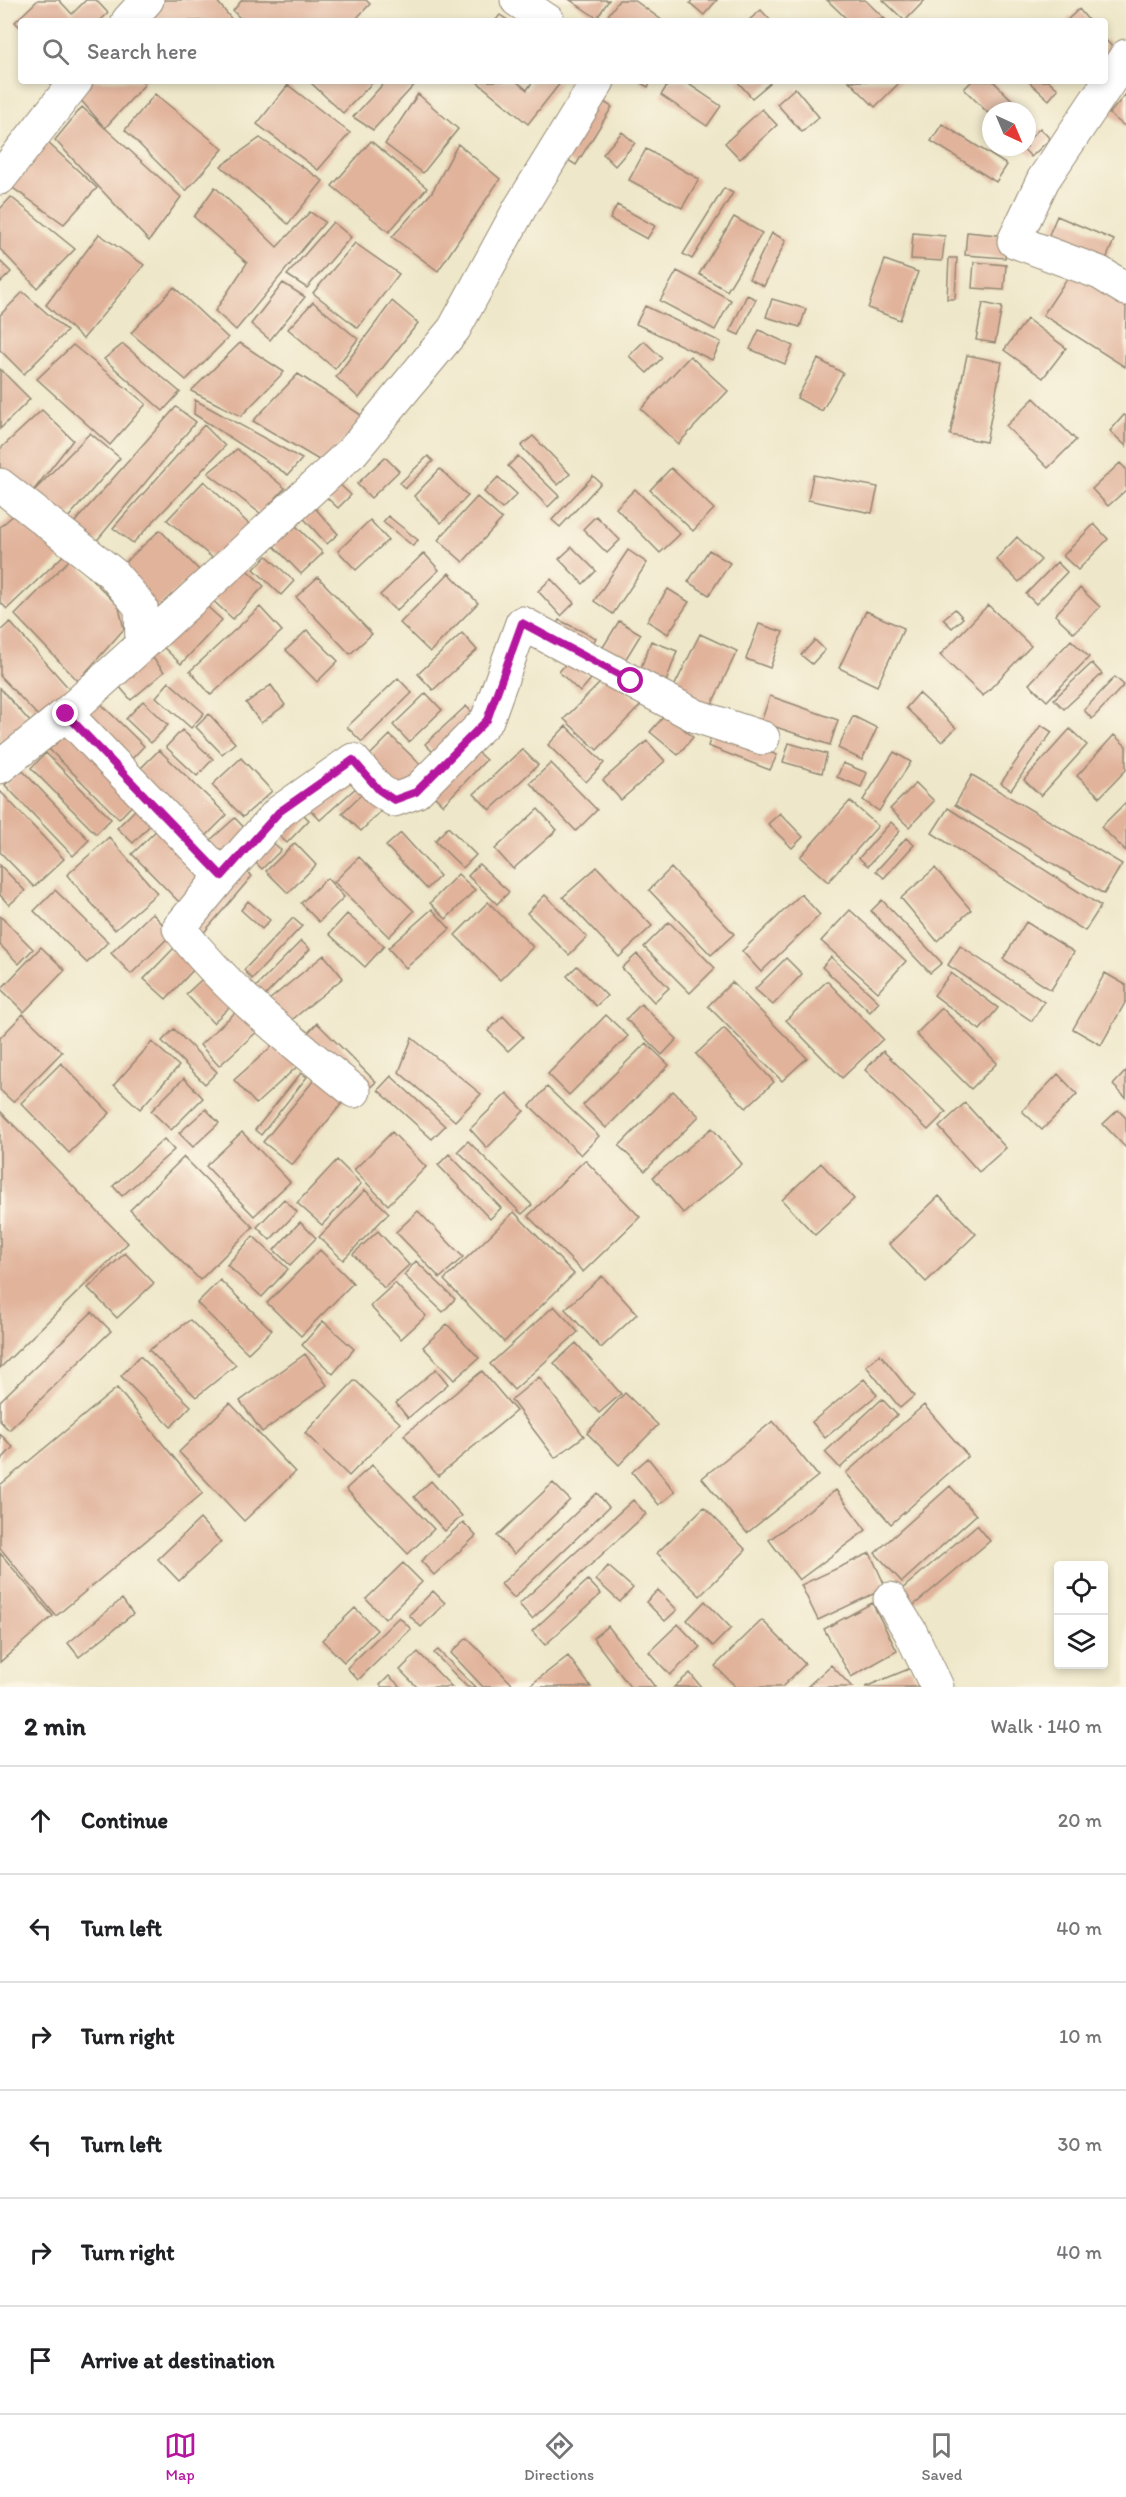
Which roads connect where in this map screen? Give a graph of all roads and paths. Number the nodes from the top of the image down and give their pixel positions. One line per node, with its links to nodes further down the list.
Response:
1 (147, 0): 3 (street)
2 (517, 0): 4 (street)
3 (131, 18)
4 (544, 18)
5 (1126, 56): 6 (street)
6 (1108, 80)
7 (74, 84): 10 (street)
8 (596, 84): 13 (street)
9 (1105, 84): 11 (street)
10 (0, 178)
11 (1126, 289)
12 (0, 485): 13 (street)
13 (142, 645): 14 (street)
14 (66, 714): 16 (street); 17 (street)
15 (763, 738): 17 (street)
16 (0, 767)
17 (222, 876): 18 (street)
18 (354, 1091)
19 (890, 1599): 20 (street)
20 (937, 1687)

